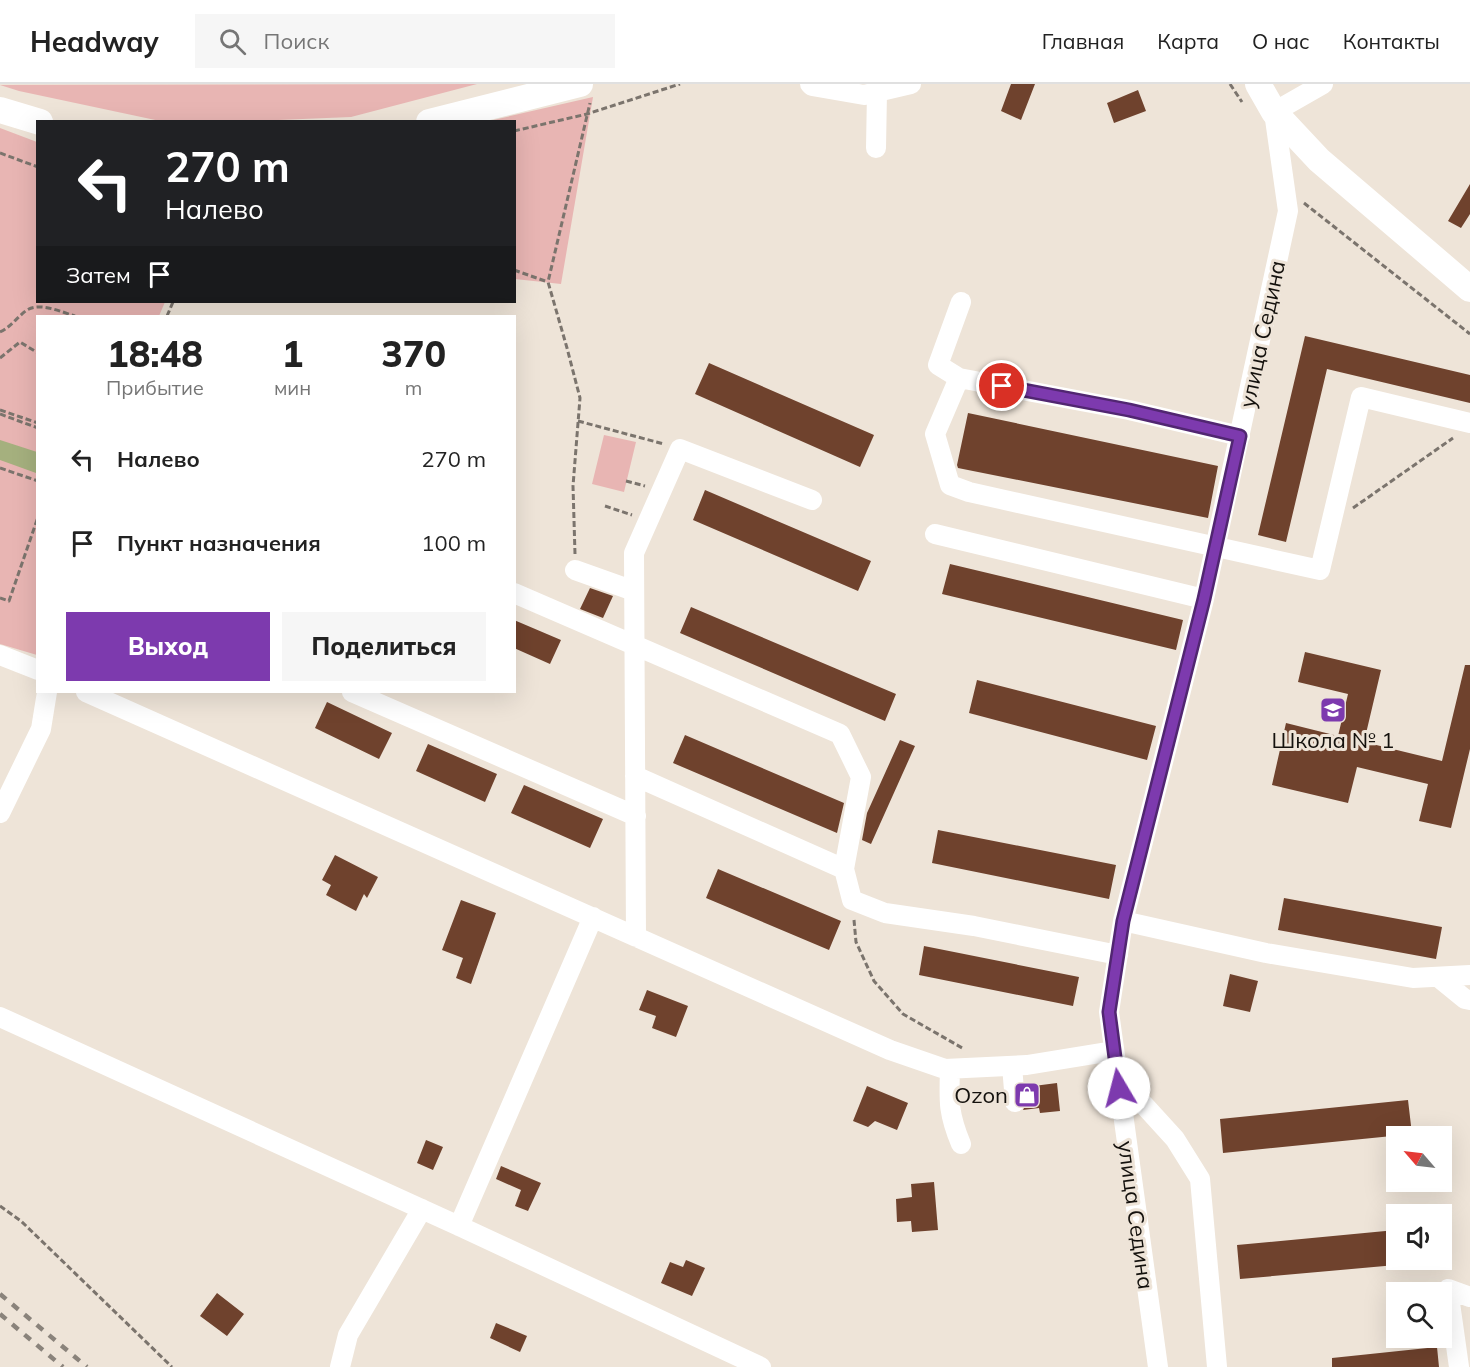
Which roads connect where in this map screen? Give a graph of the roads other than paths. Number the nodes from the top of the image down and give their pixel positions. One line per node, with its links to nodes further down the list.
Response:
1 (810, 84): 5 (street)
2 (911, 84): 5 (street)
3 (1258, 84): 8 (main road)
4 (1323, 84): 8 (street)
5 (877, 92): 11 (street)
6 (585, 94): 9 (main road)
7 (0, 110): 10 (main road)
8 (1274, 112): 12 (main road); 16 (street, улица Седина)
9 (440, 120)
10 (36, 121)
11 (876, 148)
12 (1470, 289)
13 (961, 302): 14 (street)
14 (959, 378): 16 (street); 19 (street)
15 (1465, 428): 19 (street)
16 (1240, 436): 19 (street, улица Седина)
17 (812, 500): 21 (street)
18 (935, 534): 23 (street)
19 (1216, 547): 23 (street, улица Седина)
20 (575, 570): 21 (street)
21 (634, 591): 24 (street)
22 (516, 593): 24 (street)
23 (1204, 599): 35 (street, улица Седина)
24 (634, 646): 30 (street); 33 (street)
25 (0, 655): 26 (street)
26 (36, 669)
27 (47, 693): 31 (street)
28 (88, 693): 34 (street)
29 (354, 693): 32 (street)
30 (635, 776): 32 (street); 33 (street)
31 (0, 813)
32 (636, 816): 36 (street)
33 (844, 868): 37 (street)
34 (593, 917): 36 (street); 49 (street)
35 (1123, 921): 37 (street, улица Седина); 39 (street)
36 (636, 937): 44 (street)
37 (1118, 955): 42 (street, улица Седина)
38 (1470, 975): 39 (street)
39 (1438, 977): 40 (street)
40 (1470, 1000)
41 (0, 1017): 48 (street)
42 (1113, 1051): 43 (street); 45 (street, улица Седина)
43 (1012, 1066): 44 (street); 46 (street)
44 (950, 1069): 47 (street)
45 (1119, 1088): 53 (street, улица Седина); 54 (street)
46 (1015, 1102)
47 (961, 1144)
48 (422, 1209): 49 (street); 51 (street)
49 (459, 1226): 52 (street)
50 (1470, 1297): 55 (street)
51 (340, 1367)
52 (761, 1367)
53 (1158, 1367)
54 (1217, 1367)
55 (1459, 1367)

